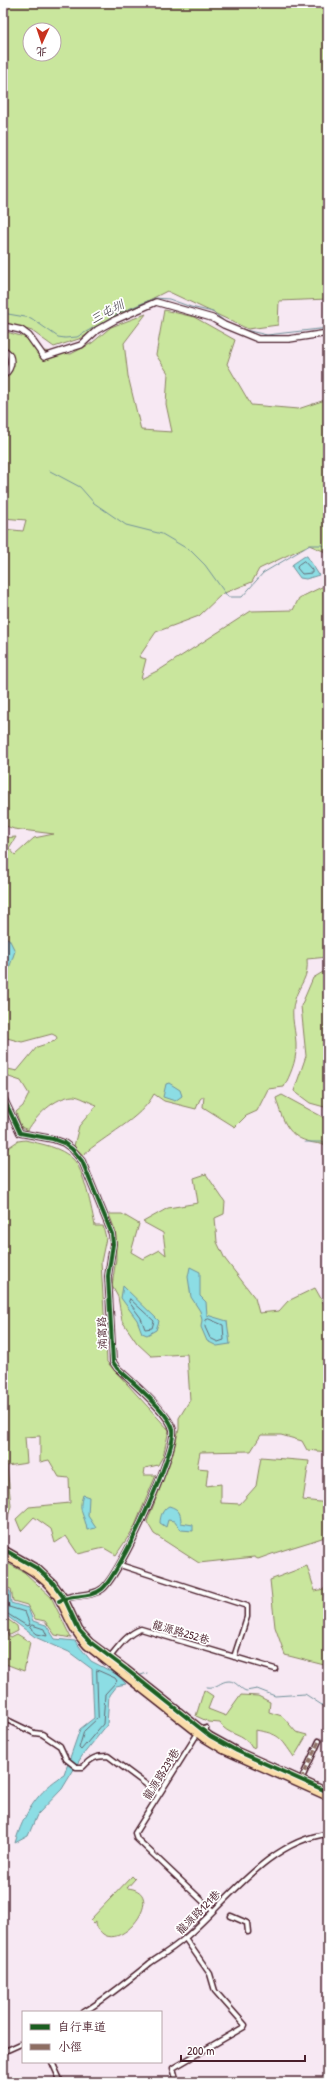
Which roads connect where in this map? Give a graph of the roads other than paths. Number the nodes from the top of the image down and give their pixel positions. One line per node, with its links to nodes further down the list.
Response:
1 (3, 326): 2 (street)
2 (328, 333)
3 (3, 349): 4 (street)
4 (3, 376)
5 (3, 1097): 8 (street, 湳窩路)
6 (3, 1549): 9 (main road)
7 (3, 1554): 9 (main road)
8 (120, 1565): 9 (street, 湳窩路); 11 (street)
9 (62, 1600): 10 (main road); 13 (main road)
10 (110, 1657): 11 (street, 龍源路252巷); 13 (main road)
11 (234, 1657): 12 (street)
12 (275, 1669)
13 (124, 1671): 15 (main road)
14 (3, 1718): 19 (street)
15 (203, 1731): 17 (main road); 19 (street, 龍源路239巷); 20 (main road)
16 (319, 1741): 17 (street)
17 (301, 1780): 18 (main road)
18 (328, 1792)
19 (159, 1794): 22 (street, 龍源路239巷)
20 (328, 1797)
21 (328, 1834): 22 (street, 龍源路121巷)
22 (213, 1911): 25 (street, 龍源路121巷)
23 (231, 1916): 24 (street)
24 (248, 1932)
25 (185, 1938): 26 (street, 龍源路121巷); 31 (street)
26 (85, 2011)
27 (22, 2043): 28 (street)
28 (3, 2052)
29 (52, 2063): 30 (street)
30 (61, 2082)
31 (177, 2082)

